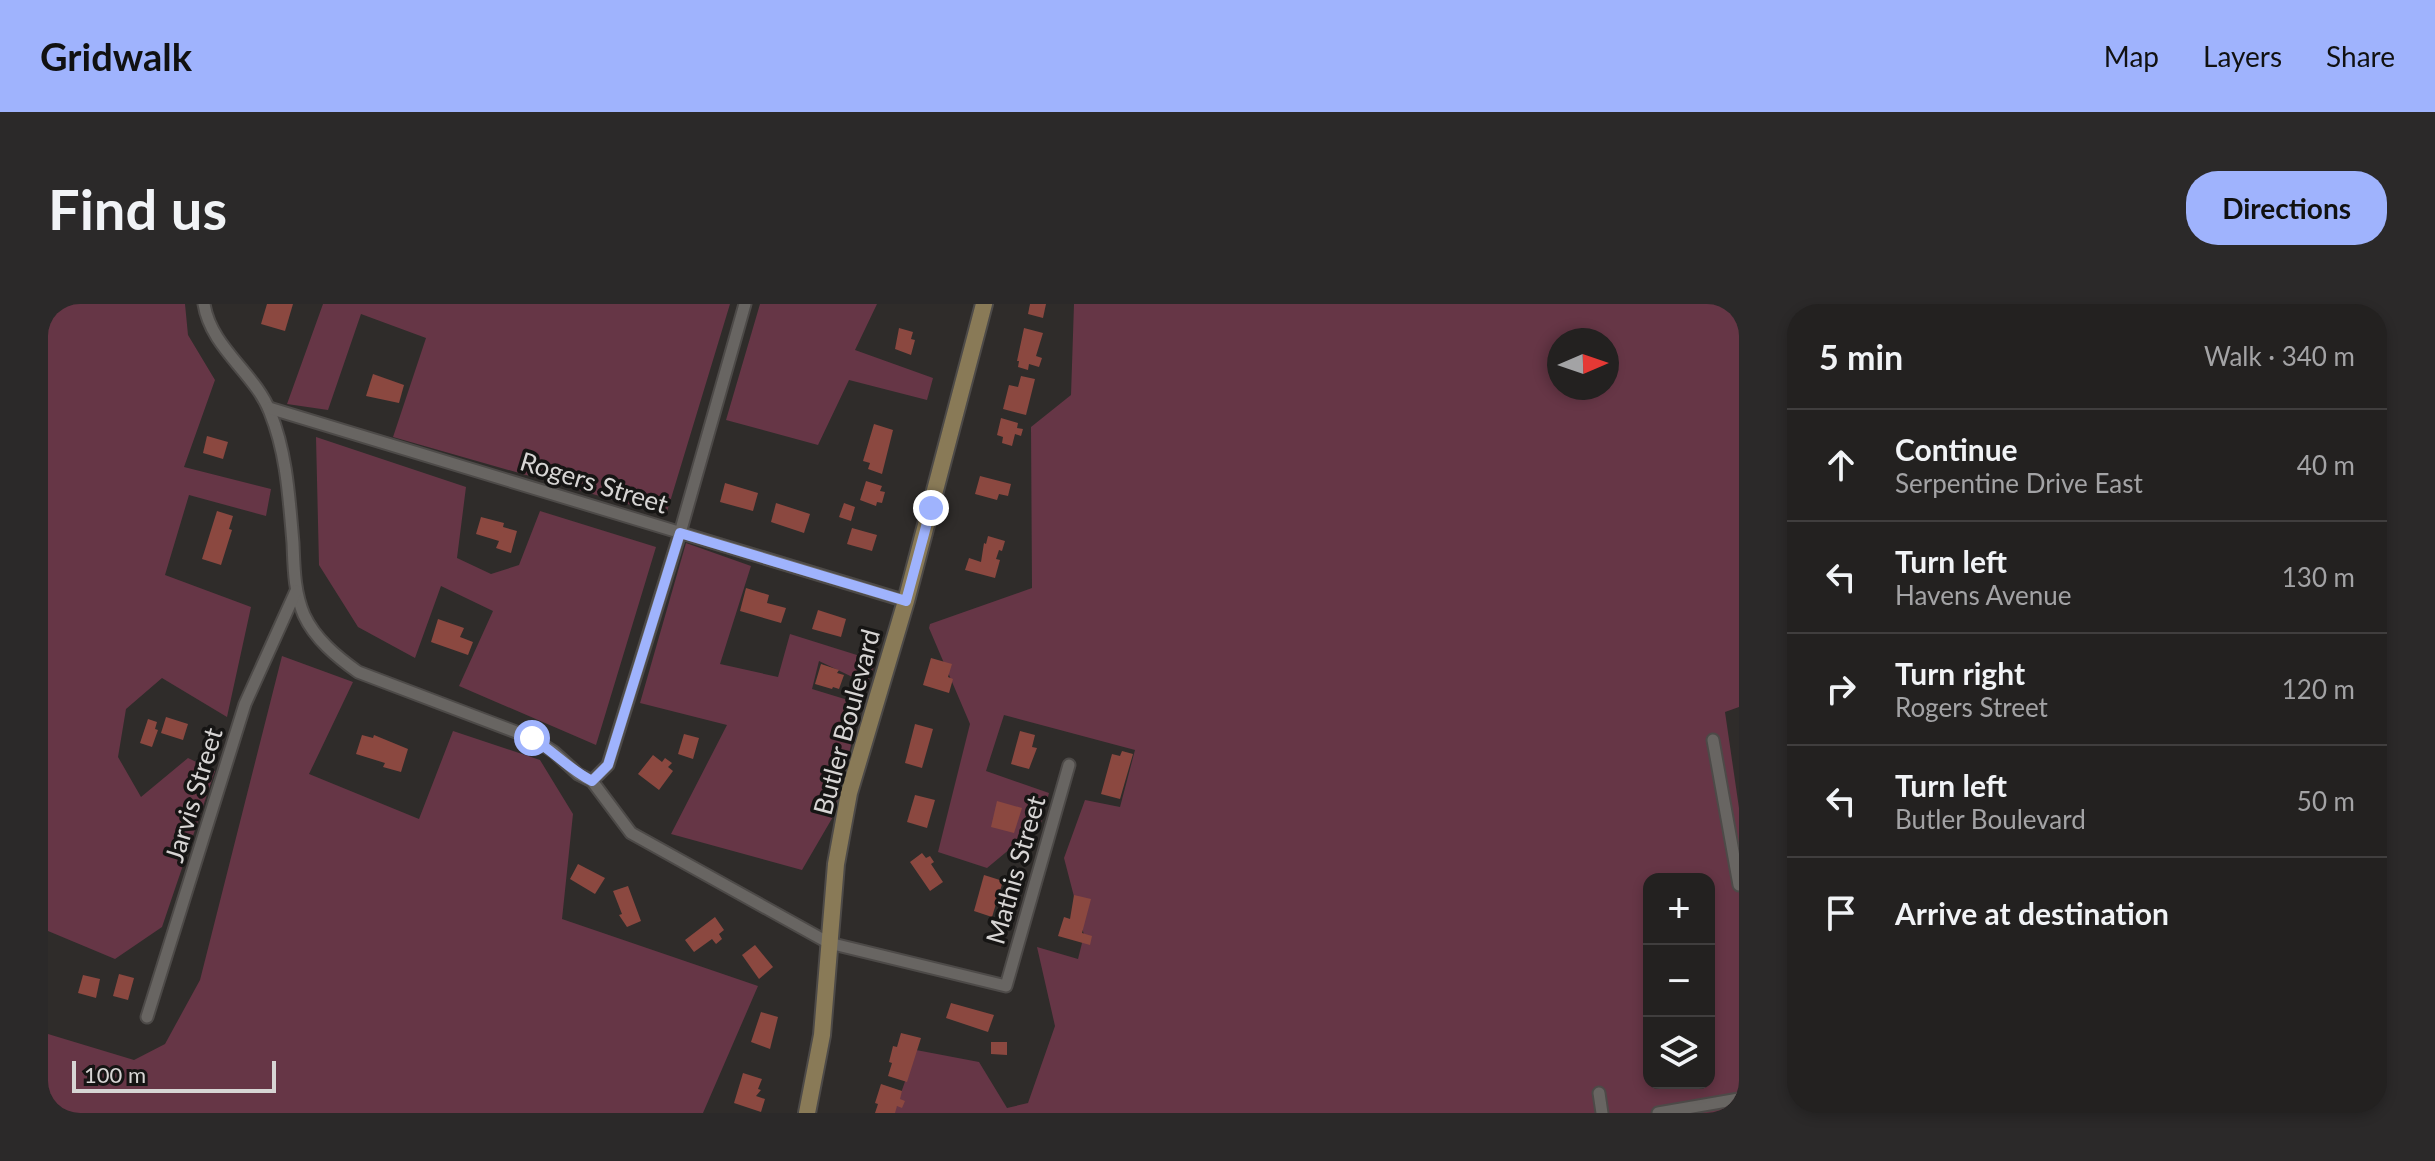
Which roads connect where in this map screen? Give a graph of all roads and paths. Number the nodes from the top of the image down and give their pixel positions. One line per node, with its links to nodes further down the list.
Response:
1 (204, 304): 4 (street)
2 (745, 304): 5 (street)
3 (984, 304): 7 (street, Butler Boulevard)
4 (269, 408): 5 (street, Rogers Street); 6 (street)
5 (680, 533): 7 (street, Rogers Street); 10 (street)
6 (296, 591): 10 (street); 13 (street, Jarvis Street)
7 (906, 601): 12 (street, Butler Boulevard)
8 (1713, 740): 11 (street)
9 (1069, 765): 12 (street, Mathis Street)
10 (592, 781): 12 (street)
11 (1739, 885)
12 (829, 943): 16 (street, Butler Boulevard)
13 (147, 1017)
14 (1599, 1093): 17 (street)
15 (1739, 1099): 18 (street)
16 (807, 1113)
17 (1602, 1113)
18 (1658, 1113)

